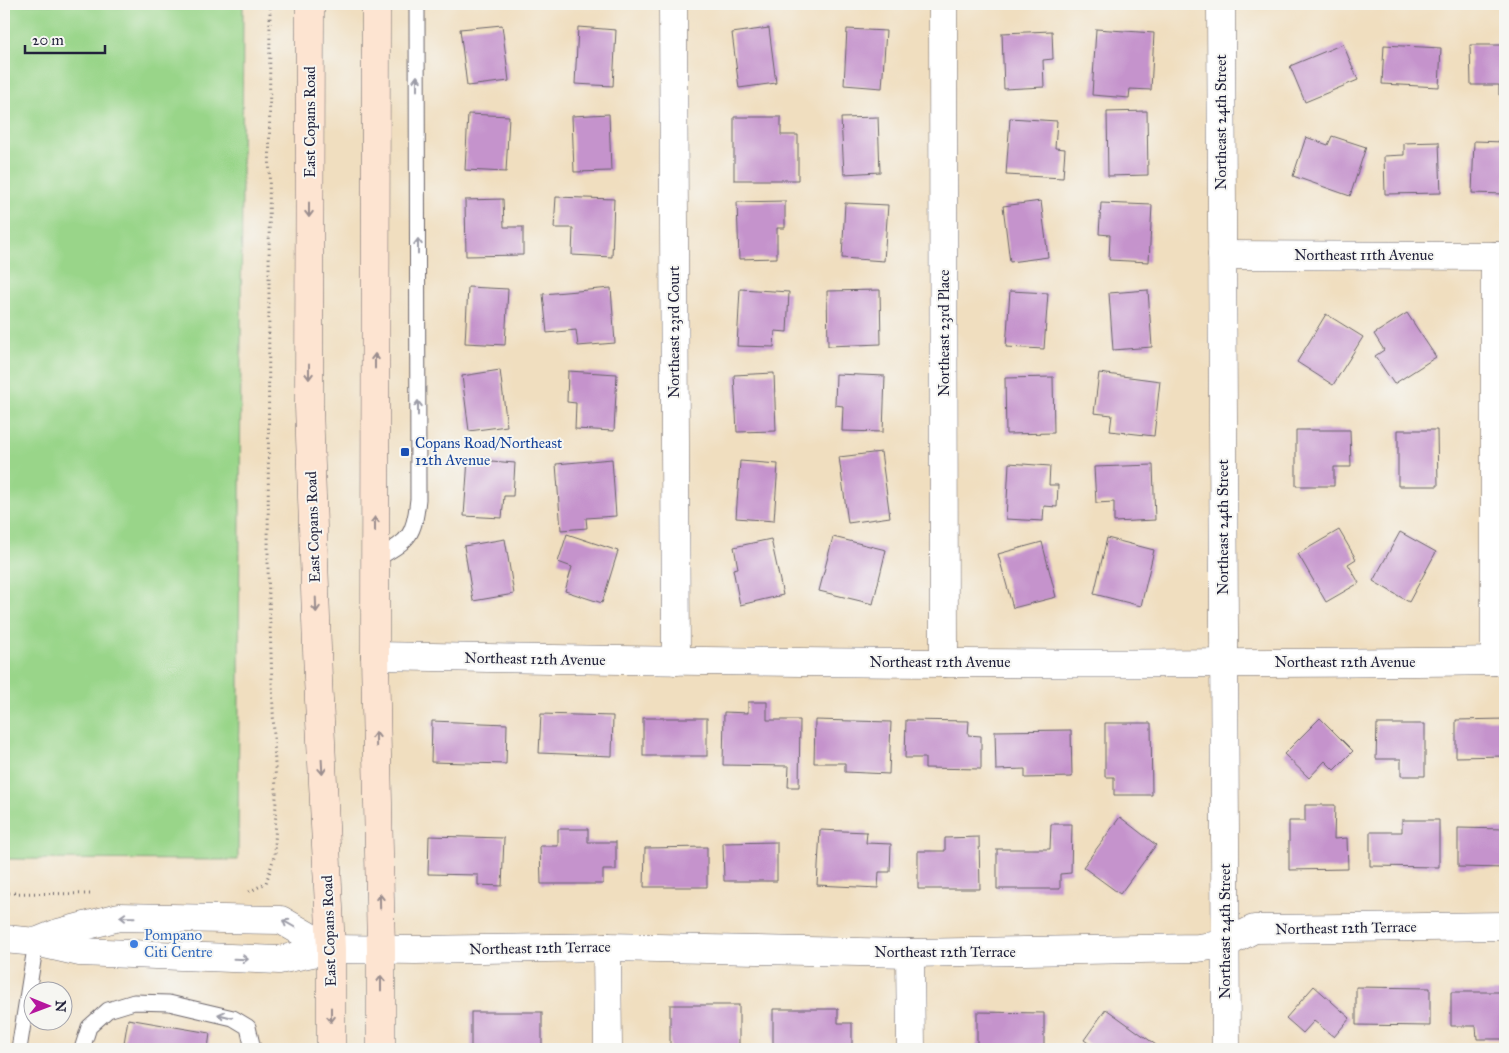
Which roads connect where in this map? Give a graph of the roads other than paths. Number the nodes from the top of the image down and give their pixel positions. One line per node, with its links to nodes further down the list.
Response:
1 (310, 4): 20 (main road, East Copans Road, one-way to 20)
2 (376, 4): 9 (main road, one-way to 2)
3 (417, 4): 9 (lane, one-way to 3)
4 (673, 4): 11 (street, Northeast 23rd Court)
5 (943, 4): 13 (street, Northeast 23rd Place)
6 (1221, 4): 7 (street, Northeast 24th Street)
7 (1222, 255): 8 (street, Northeast 11th Avenue); 14 (street, Northeast 24th Street)
8 (1500, 256): 12 (street)
9 (375, 560): 10 (main road)
10 (374, 656): 11 (street, Northeast 12th Avenue); 21 (main road, one-way to 10)
11 (676, 661): 13 (street, Northeast 12th Avenue)
12 (1500, 661): 14 (street, Northeast 12th Avenue)
13 (944, 662): 14 (street, Northeast 12th Avenue)
14 (1224, 663): 18 (street, Northeast 24th Street)
15 (1505, 926): 18 (street, Northeast 12th Terrace)
16 (4, 939): 17 (street, Northeast 12th Terrace)
17 (36, 942): 20 (street, Northeast 12th Terrace, one-way to 20); 20 (street, one-way to 17); 23 (lane)
18 (1225, 944): 22 (street, Northeast 12th Terrace); 30 (street, Northeast 24th Street)
19 (608, 947): 21 (street, Northeast 12th Terrace); 22 (street, Northeast 12th Terrace); 28 (street)
20 (330, 949): 21 (street, Northeast 12th Terrace); 26 (main road, East Copans Road, one-way to 26)
21 (381, 950): 27 (main road, one-way to 21)
22 (910, 953): 29 (street)
23 (19, 1049)
24 (82, 1049): 25 (lane, one-way to 24)
25 (253, 1049)
26 (331, 1049)
27 (381, 1049)
28 (608, 1049)
29 (911, 1049)
30 (1226, 1049)

